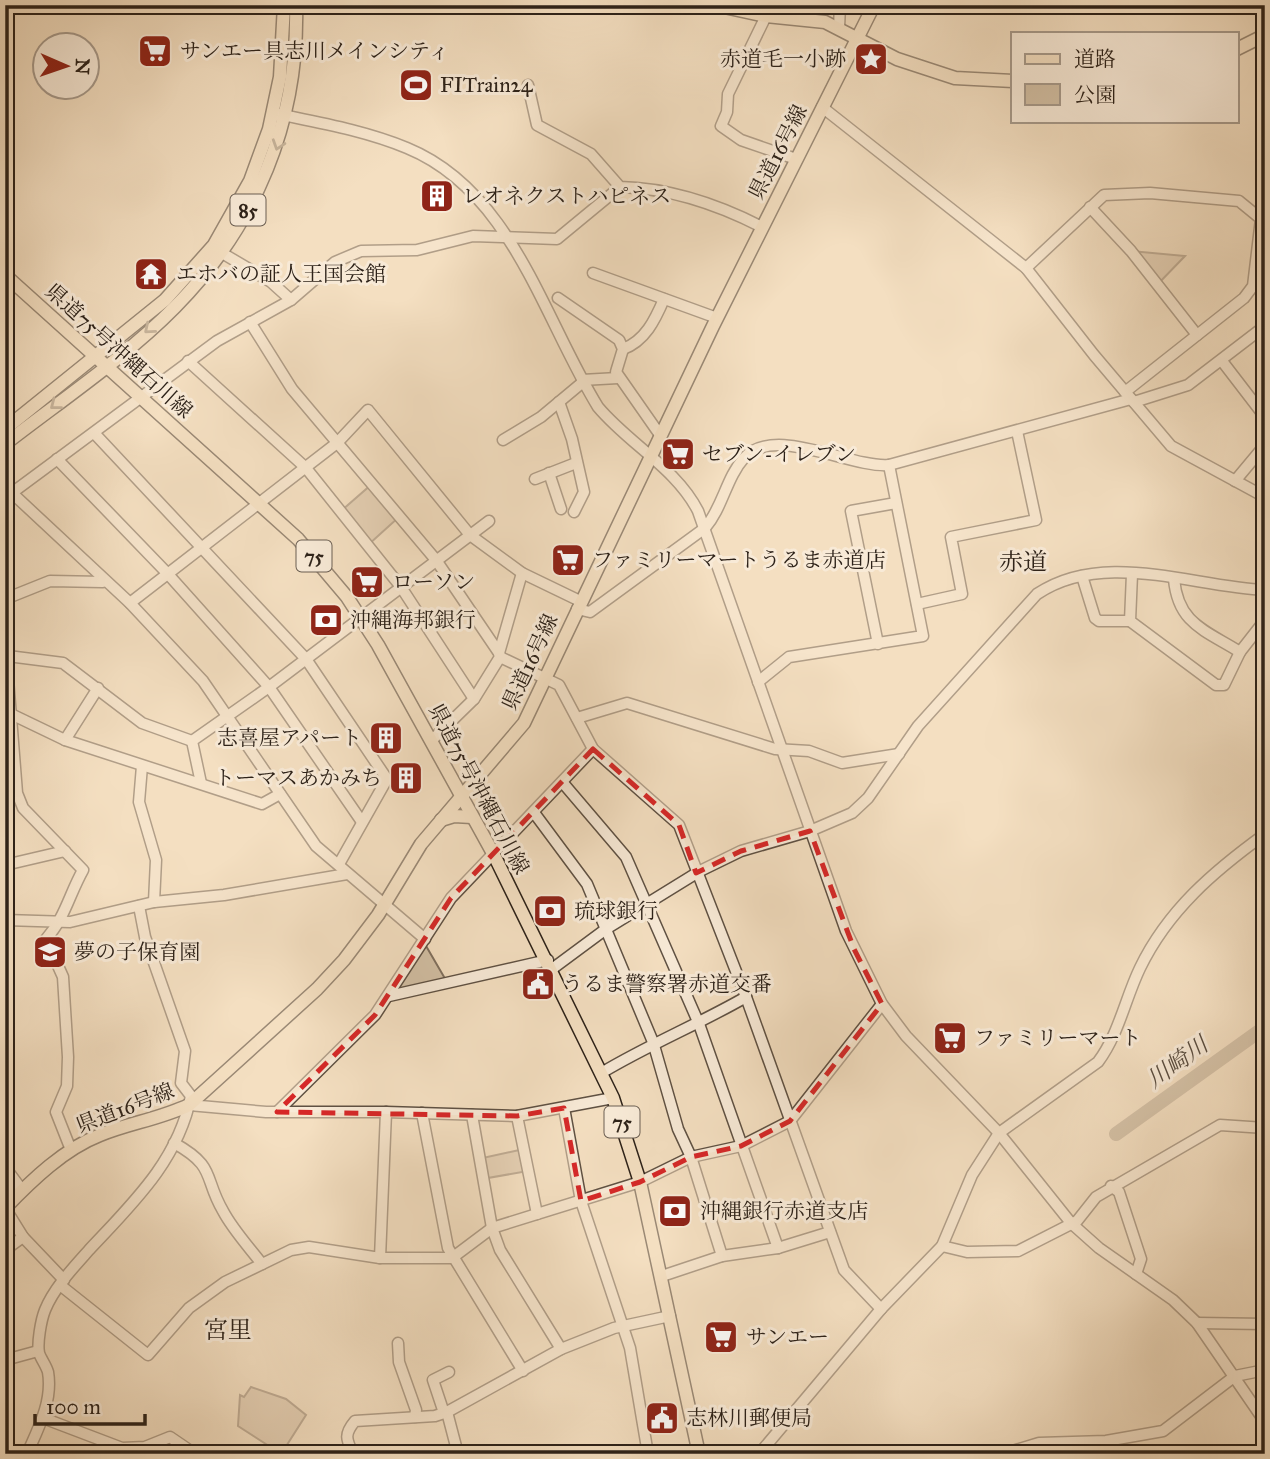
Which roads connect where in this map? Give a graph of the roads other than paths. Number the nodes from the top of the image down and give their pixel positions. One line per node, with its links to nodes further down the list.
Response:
1 (284, 5): 17 (main road, 85)
2 (296, 5): 17 (main road, 85)
3 (715, 5): 9 (main road)
4 (841, 5): 10 (street)
5 (874, 5): 12 (main road, 県道16号線)
6 (1252, 5): 7 (street)
7 (1265, 6)
8 (788, 11): 9 (main road); 10 (main road)
9 (766, 16): 18 (street)
10 (839, 28): 12 (main road)
11 (1265, 36): 13 (main road)
12 (857, 39): 14 (main road); 16 (main road, 県道16号線)
13 (1238, 49)
14 (1011, 81)
15 (528, 85): 19 (street)
16 (822, 107): 18 (main road, 県道16号線); 24 (street)
17 (279, 115): 22 (street); 23 (main road, 85, one-way to 23); 37 (main road, 85)
18 (796, 159): 21 (main road, 県道16号線)
19 (620, 187): 21 (street); 22 (street)
20 (1090, 207): 24 (street); 27 (street); 35 (street)
21 (762, 227): 32 (main road, 県道16号線)
22 (507, 237): 31 (street); 42 (street)
23 (222, 253): 31 (street); 40 (main road, 85, one-way to 40)
24 (1027, 268): 44 (street)
25 (593, 273): 30 (street)
26 (5, 275): 37 (main road, 県道75号沖縄石川線 / 75)
27 (1253, 286): 28 (street); 35 (street)
28 (1265, 291)
29 (558, 298): 36 (street)
30 (664, 299): 32 (street); 36 (street)
31 (291, 300): 33 (street)
32 (717, 318): 50 (main road, 県道16号線)
33 (250, 322): 38 (street); 52 (street)
34 (1265, 327): 39 (street)
35 (1197, 335): 44 (street)
36 (623, 349): 41 (street)
37 (95, 357): 40 (main road, 県道75号沖縄石川線 / 75); 47 (main road, 85)
38 (188, 361): 43 (street); 59 (street)
39 (1222, 361): 44 (street); 46 (street)
40 (104, 366): 43 (main road, 県道75号沖縄石川線 / 75); 53 (main road, 85, one-way to 53)
41 (618, 378): 42 (street); 50 (street)
42 (582, 381): 45 (street); 55 (street)
43 (141, 397): 49 (street); 66 (main road, 県道75号沖縄石川線 / 75)
44 (1130, 398): 48 (street); 62 (street)
45 (559, 402): 51 (street); 57 (street)
46 (1265, 417)
47 (5, 429)
48 (1017, 431): 58 (street); 84 (street)
49 (95, 434): 56 (street); 72 (street)
50 (660, 435): 55 (main road, 県道16号線)
51 (503, 440)
52 (337, 443): 59 (street); 71 (street); 73 (street)
53 (5, 444)
54 (1265, 445): 62 (street)
55 (649, 457): 70 (street); 85 (main road, 県道16号線)
56 (57, 459): 63 (street); 74 (street)
57 (576, 463): 60 (street); 68 (street)
58 (889, 465): 65 (street); 70 (street)
59 (306, 468): 66 (street); 80 (street)
60 (549, 473): 61 (street); 67 (street)
61 (535, 479)
62 (1235, 481): 64 (street)
63 (9, 496): 79 (street)
64 (1265, 497)
65 (897, 503): 84 (street); 90 (street)
66 (259, 504): 72 (street); 86 (main road, 県道75号沖縄石川線 / 75)
67 (561, 509)
68 (573, 512)
69 (489, 521): 71 (street)
70 (705, 527): 85 (street); 96 (street)
71 (470, 535): 73 (street); 75 (street)
72 (202, 547): 74 (street); 94 (street)
73 (436, 560): 80 (street); 92 (street)
74 (167, 573): 83 (street); 97 (street)
75 (522, 573): 85 (street); 92 (street)
76 (1132, 574): 77 (street); 78 (street); 88 (street)
77 (1082, 576): 88 (street); 108 (street)
78 (1174, 579): 81 (street); 91 (street)
79 (103, 582): 82 (street); 83 (street)
80 (401, 587): 86 (street); 99 (street)
81 (1265, 590)
82 (6, 594)
83 (130, 603): 101 (street)
84 (917, 604): 90 (street)
85 (579, 605): 95 (main road, 県道16号線)
86 (359, 617): 94 (street); 105 (main road, 県道75号沖縄石川線 / 75)
87 (1265, 620): 91 (street)
88 (1130, 621): 91 (street)
89 (5, 641): 93 (street)
90 (878, 644): 96 (street)
91 (1240, 652)
92 (499, 655): 95 (street); 99 (street)
93 (8, 656): 98 (street); 100 (street)
94 (306, 659): 97 (street); 119 (street)
95 (546, 680): 102 (street); 115 (main road, 県道16号線)
96 (758, 682): 107 (street)
97 (270, 687): 101 (street); 119 (street)
98 (98, 688): 103 (street); 104 (street)
99 (474, 699): 105 (street)
100 (13, 715): 103 (street); 110 (street)
101 (225, 716): 104 (street); 114 (street)
102 (577, 718): 106 (street); 107 (street)
103 (65, 740): 109 (street)
104 (192, 741): 112 (street)
105 (431, 741): 115 (main road, 県道75号沖縄石川線 / 75)
106 (593, 749): 113 (street); 126 (street)
107 (781, 750): 108 (street); 120 (street)
108 (899, 754): 120 (street)
109 (142, 766): 112 (street); 128 (street)
110 (17, 773): 111 (street); 122 (street)
111 (5, 777)
112 (201, 783): 114 (street)
113 (564, 783): 116 (street); 130 (street)
114 (280, 794): 124 (street)
115 (460, 796): 117 (main road, 県道75号沖縄石川線 / 75); 118 (main road, 県道16号線)
116 (535, 814): 123 (street); 134 (street)
117 (472, 817): 118 (main road); 123 (main road, 県道75号沖縄石川線 / 75)
118 (441, 820): 129 (main road, 県道16号線)
119 (362, 822): 124 (street)
120 (810, 831): 126 (street); 139 (street)
121 (1265, 834): 153 (street)
122 (65, 851): 125 (street); 133 (street)
123 (494, 855): 135 (street); 136 (main road, 県道75号沖縄石川線 / 75)
124 (339, 864): 127 (street)
125 (5, 865)
126 (696, 873): 130 (street); 138 (street)
127 (347, 874): 128 (street); 129 (street)
128 (154, 902): 131 (street)
129 (384, 904): 135 (street); 144 (main road, 県道16号線)
130 (648, 905): 134 (street); 140 (street)
131 (139, 906): 133 (street); 144 (street)
132 (5, 920): 133 (street)
133 (62, 921): 156 (street)
134 (606, 929): 136 (street); 141 (street)
135 (425, 939): 137 (street)
136 (550, 964): 137 (street); 142 (main road, 県道75号沖縄石川線 / 75)
137 (389, 996): 146 (street)
138 (746, 997): 140 (street); 151 (street)
139 (882, 1004): 151 (street); 153 (street)
140 (699, 1024): 141 (street); 155 (street)
141 (653, 1042): 142 (street); 157 (street)
142 (603, 1072): 143 (main road, 県道75号沖縄石川線 / 75)
143 (613, 1098): 145 (street); 159 (main road, 県道75号沖縄石川線 / 75)
144 (189, 1105): 146 (street); 154 (street); 156 (main road, 県道16号線)
145 (564, 1108): 150 (street); 162 (street)
146 (277, 1112): 147 (street)
147 (386, 1112): 148 (street); 173 (street)
148 (422, 1113): 149 (street); 174 (street)
149 (472, 1115): 150 (street); 166 (street)
150 (517, 1116): 164 (street)
151 (790, 1121): 155 (street); 167 (street)
152 (1265, 1128): 160 (street)
153 (999, 1133): 165 (street); 169 (street)
154 (174, 1143): 175 (street); 178 (street)
155 (741, 1146): 157 (street); 170 (street)
156 (71, 1150): 161 (main road, 県道16号線)
157 (691, 1157): 159 (street); 172 (street)
158 (5, 1167): 161 (street)
159 (640, 1182): 162 (street); 177 (main road, 県道75号沖縄石川線 / 75)
160 (1111, 1186): 165 (street); 176 (street)
161 (22, 1190): 163 (main road, 県道16号線)
162 (581, 1201): 164 (street); 183 (street)
163 (5, 1208): 168 (street)
164 (537, 1214): 166 (street)
165 (1070, 1223): 169 (street); 176 (street)
166 (492, 1228): 174 (street); 185 (street)
167 (830, 1233): 170 (street); 179 (street)
168 (23, 1237): 171 (street); 178 (street)
169 (942, 1246): 179 (street)
170 (778, 1248): 172 (street)
171 (5, 1250)
172 (722, 1256): 177 (street)
173 (380, 1258): 174 (street); 175 (street)
174 (452, 1258): 189 (street)
175 (261, 1264): 178 (street)
176 (1136, 1274): 181 (street)
177 (662, 1276): 180 (main road, 県道75号沖縄石川線 / 75)
178 (62, 1282): 186 (street)
179 (881, 1309): 202 (street)
180 (670, 1316): 183 (street); 201 (main road, 県道75号沖縄石川線 / 75)
181 (1197, 1323): 182 (street); 191 (street)
182 (1265, 1324)
183 (623, 1327): 185 (street); 200 (street)
184 (398, 1343): 193 (street)
185 (561, 1349): 189 (street)
186 (38, 1351): 187 (street); 194 (street)
187 (5, 1360)
188 (1265, 1370): 191 (street)
189 (523, 1371): 192 (street)
190 (449, 1372): 192 (street)
191 (1234, 1377): 195 (street); 203 (street)
192 (446, 1412): 193 (street); 199 (street)
193 (415, 1417): 198 (street)
194 (43, 1418): 196 (street); 197 (street)
195 (1265, 1422)
196 (27, 1454)
197 (195, 1454)
198 (353, 1454)
199 (458, 1454)
200 (648, 1454)
201 (699, 1454)
202 (759, 1454)
203 (1003, 1454)

